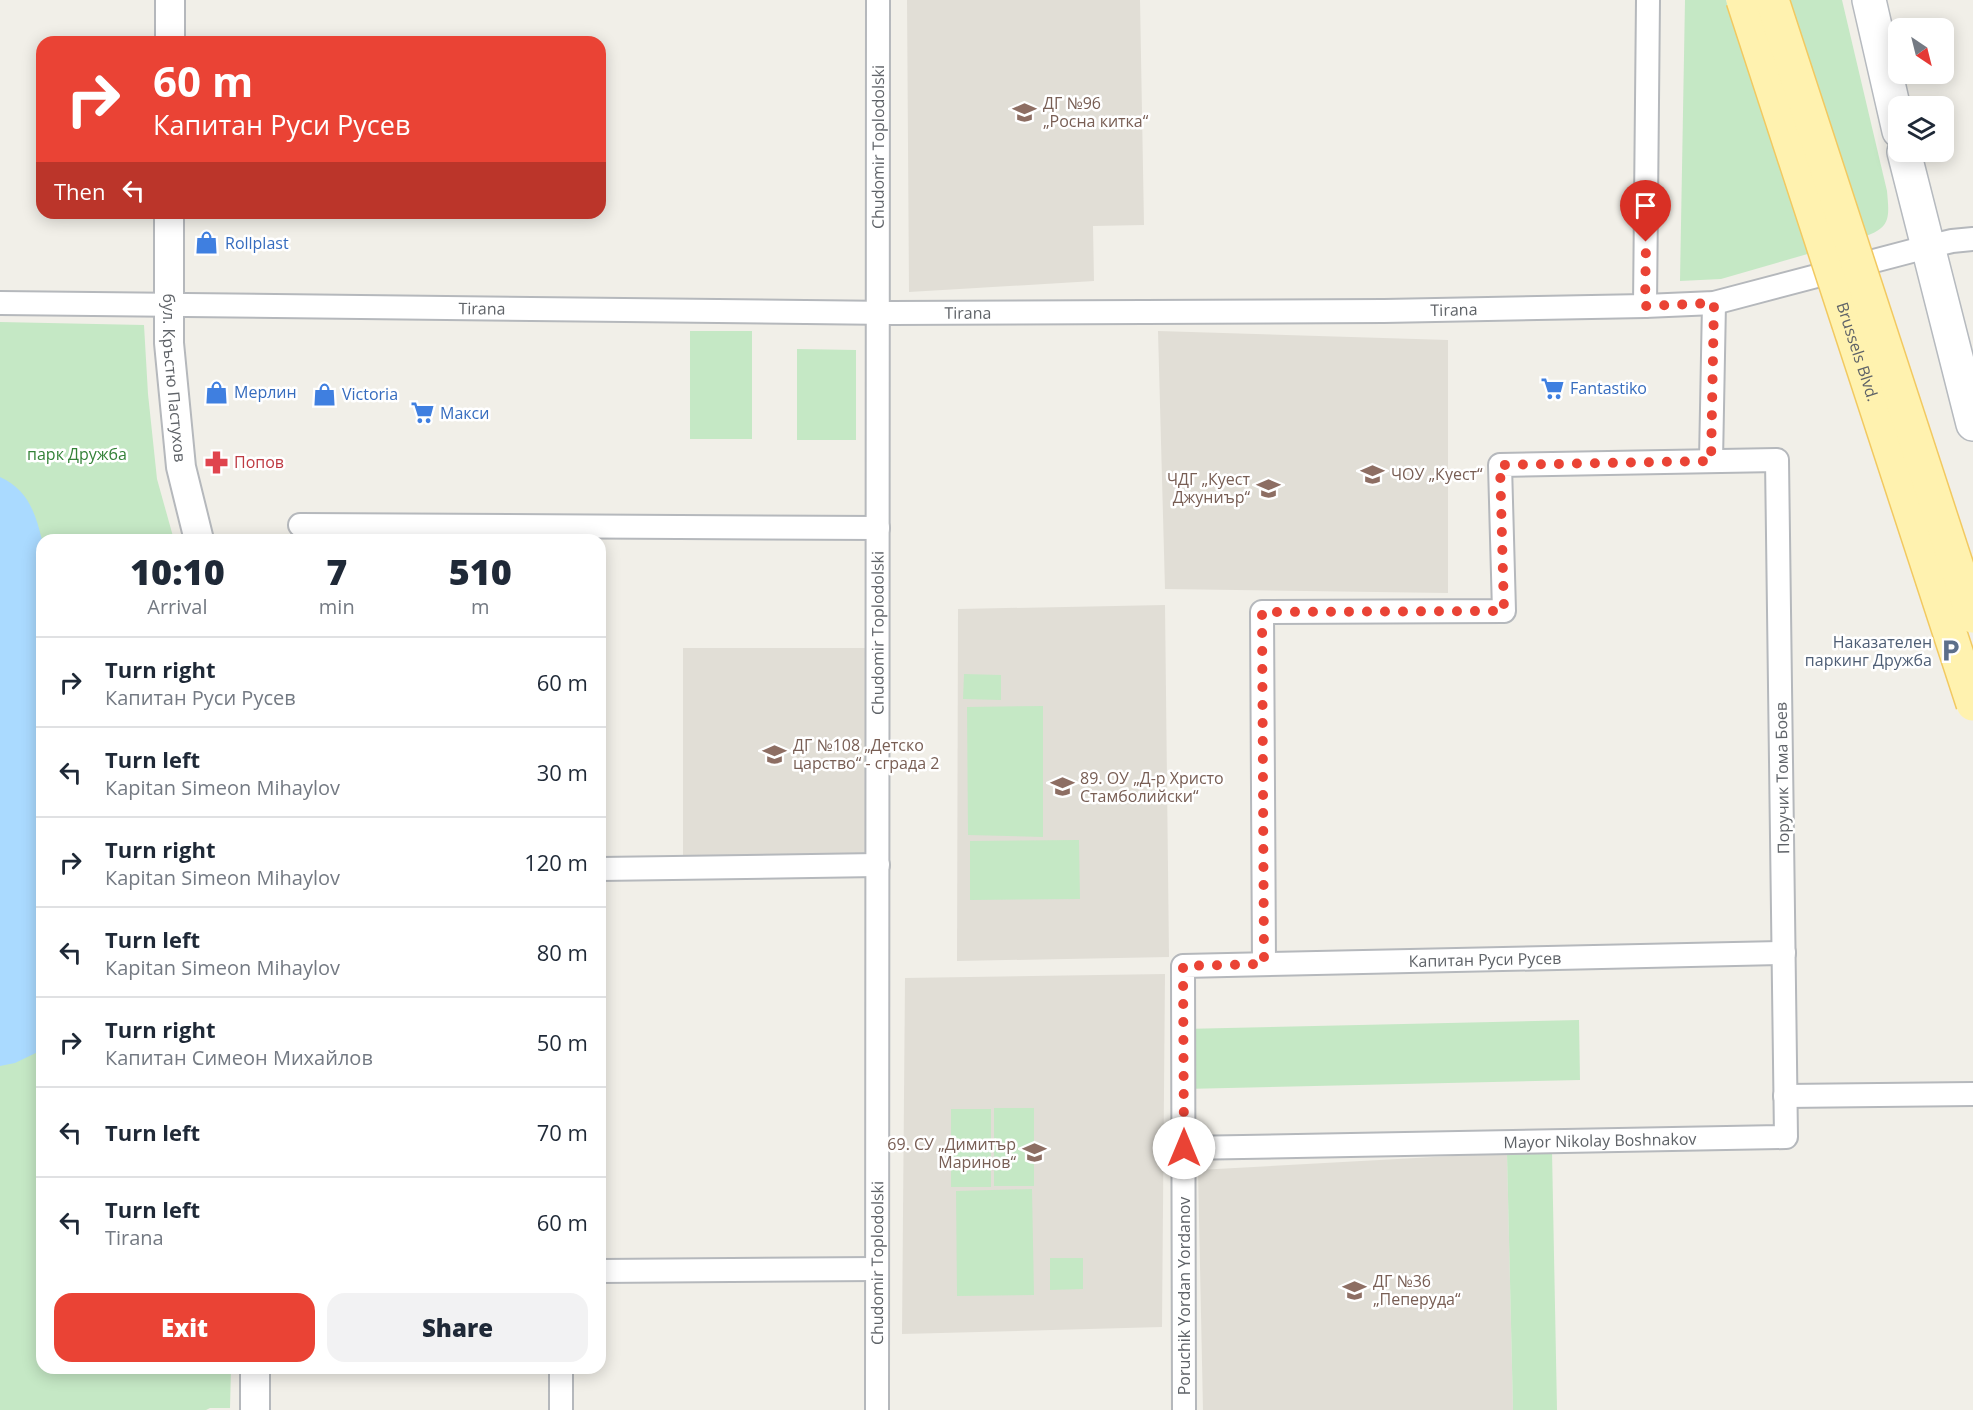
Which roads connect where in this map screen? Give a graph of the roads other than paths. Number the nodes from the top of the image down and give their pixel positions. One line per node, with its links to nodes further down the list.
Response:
1 (170, 0): 7 (street)
2 (878, 0): 17 (street, Chudomir Toplodolski)
3 (1648, 0): 16 (street)
4 (1743, 0): 25 (main road, Brussels Blvd., bridge)
5 (1772, 0): 24 (main road, Brussels Blvd., bridge)
6 (1869, 0): 8 (main road)
7 (170, 36)
8 (1891, 96)
9 (1906, 162): 12 (main road)
10 (169, 219): 15 (street, бул. Кръстю Пастухов)
11 (1973, 238): 12 (street, Tirana)
12 (1927, 247): 14 (street, Tirana); 18 (main road)
13 (0, 303): 15 (street, Tirana)
14 (1714, 303): 16 (street, Tirana); 19 (street)
15 (168, 305): 17 (street, Tirana); 23 (street, бул. Кръстю Пастухов)
16 (1645, 306): 17 (street, Tirana)
17 (878, 313): 21 (street, Chudomir Toplodolski)
18 (1973, 424)
19 (1711, 461): 28 (street, Поручик Тома Боев); 29 (street)
20 (300, 525): 22 (street)
21 (878, 528): 22 (street); 26 (street, Chudomir Toplodolski)
22 (561, 533)
23 (198, 534)
24 (1973, 616)
25 (1973, 704)
26 (878, 865): 27 (street); 34 (street, Chudomir Toplodolski)
27 (606, 869)
28 (1784, 953): 29 (street, Капитан Руси Русев); 32 (street, Поручик Тома Боев)
29 (1264, 964): 30 (street, Капитан Руси Русев)
30 (1183, 966): 33 (street, Рoruchik Yordan Yordanov)
31 (1973, 1094): 32 (street)
32 (1785, 1096): 33 (street, Мayor Nikolay Boshnakov)
33 (1184, 1148): 41 (street, Рoruchik Yordan Yordanov)
34 (877, 1269): 35 (street); 40 (street, Chudomir Toplodolski)
35 (606, 1271)
36 (255, 1374): 38 (street)
37 (561, 1374): 39 (street)
38 (255, 1410)
39 (561, 1410)
40 (877, 1410)
41 (1184, 1410)

